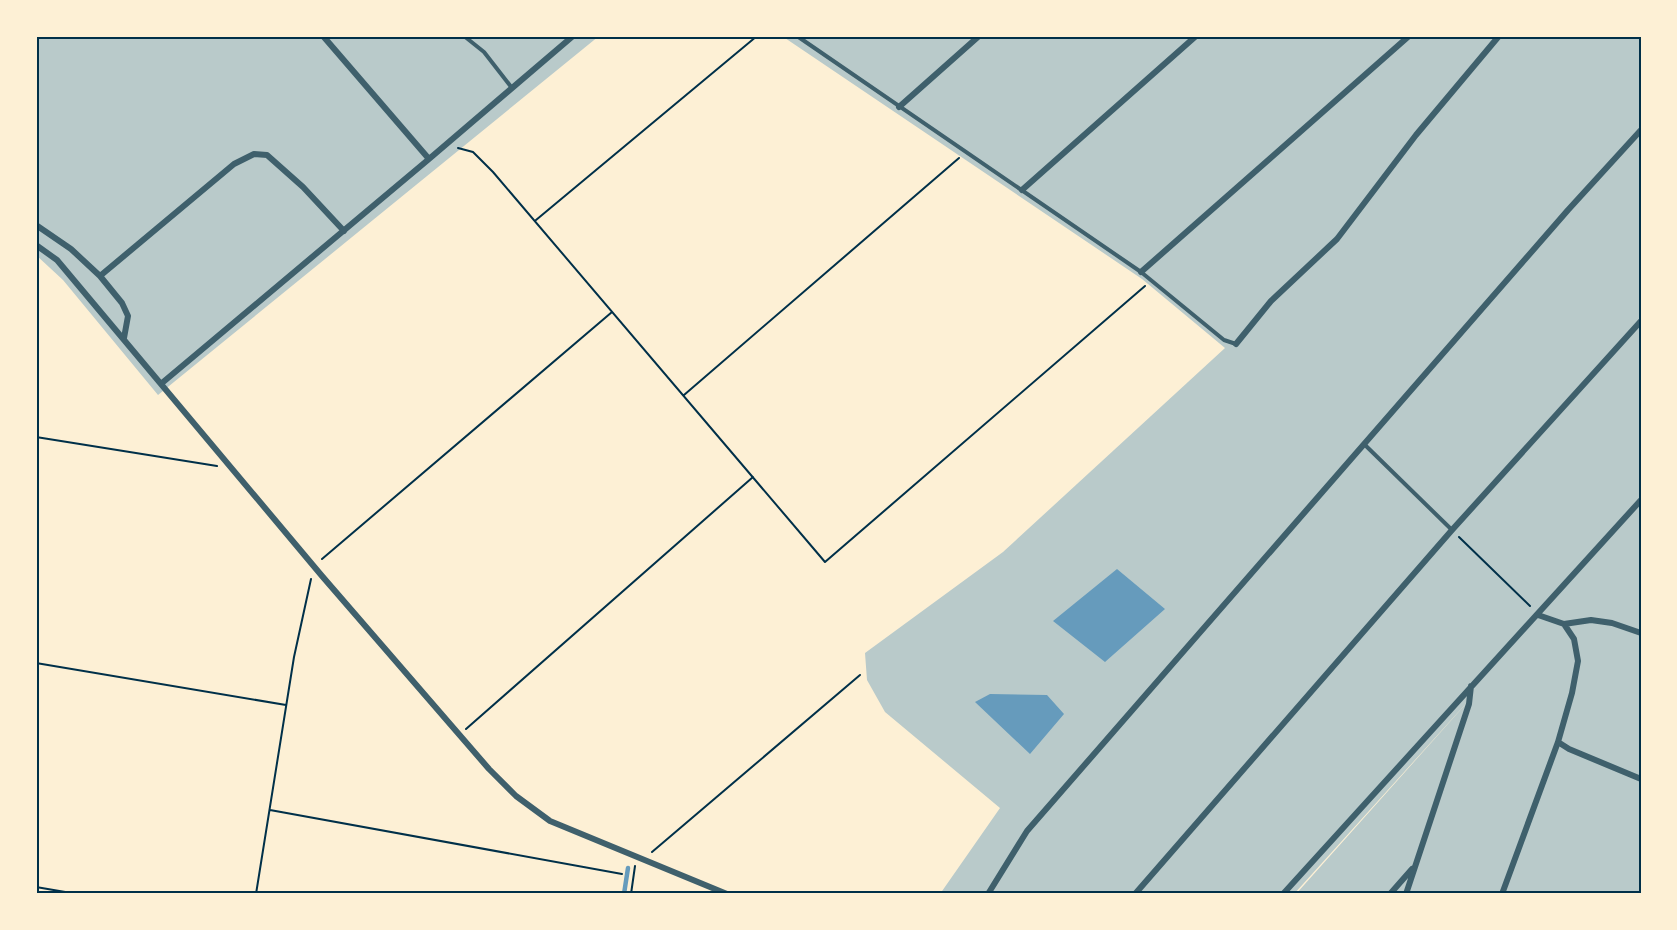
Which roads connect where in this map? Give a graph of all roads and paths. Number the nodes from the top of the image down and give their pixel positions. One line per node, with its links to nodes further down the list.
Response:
1 (323, 36): 15 (street)
2 (464, 36): 10 (lane)
3 (573, 36): 10 (street)
4 (757, 36): 17 (path)
5 (797, 36): 11 (lane)
6 (979, 36): 11 (street)
7 (1196, 36): 16 (street)
8 (1409, 36): 21 (street)
9 (1499, 36): 27 (street)
10 (512, 88): 13 (street)
11 (899, 107): 14 (lane)
12 (1641, 130): 31 (street)
13 (447, 144): 15 (street); 17 (path)
14 (966, 152): 16 (lane); 29 (path)
15 (429, 159): 19 (street)
16 (1022, 190): 21 (lane)
17 (534, 221): 24 (path)
18 (36, 225): 22 (street)
19 (344, 231): 22 (street); 28 (street)
20 (36, 244): 26 (street)
21 (1141, 272): 23 (lane)
22 (100, 276): 26 (street)
23 (1151, 280): 27 (lane); 33 (path)
24 (612, 312): 29 (path); 36 (path)
25 (1641, 321): 35 (street)
26 (124, 338): 28 (street)
27 (1236, 344)
28 (162, 383): 32 (street)
29 (683, 395): 33 (path)
30 (36, 437): 32 (path)
31 (1364, 444): 35 (lane); 57 (street)
32 (232, 468): 36 (street)
33 (753, 477): 44 (path)
34 (1641, 500): 37 (street)
35 (1452, 530): 37 (path); 58 (street)
36 (313, 566): 43 (path); 44 (street)
37 (1538, 615): 38 (street); 42 (street)
38 (1564, 624): 39 (street); 45 (street)
39 (1641, 633)
40 (36, 663): 43 (path)
41 (860, 675): 48 (path)
42 (1471, 685): 49 (street); 59 (street)
43 (286, 705): 47 (path)
44 (459, 735): 48 (street)
45 (1558, 742): 46 (street); 52 (street)
46 (1641, 779)
47 (269, 810): 50 (path); 54 (path)
48 (640, 858): 55 (path); 56 (street)
49 (1415, 867): 60 (street); 61 (street)
50 (622, 874)
51 (36, 887): 53 (path)
52 (1503, 893): 62 (street)
53 (77, 894)
54 (256, 894)
55 (631, 894)
56 (727, 894)
57 (988, 894)
58 (1135, 894)
59 (1283, 894)
60 (1390, 894)
61 (1406, 894)
62 (1512, 894)

